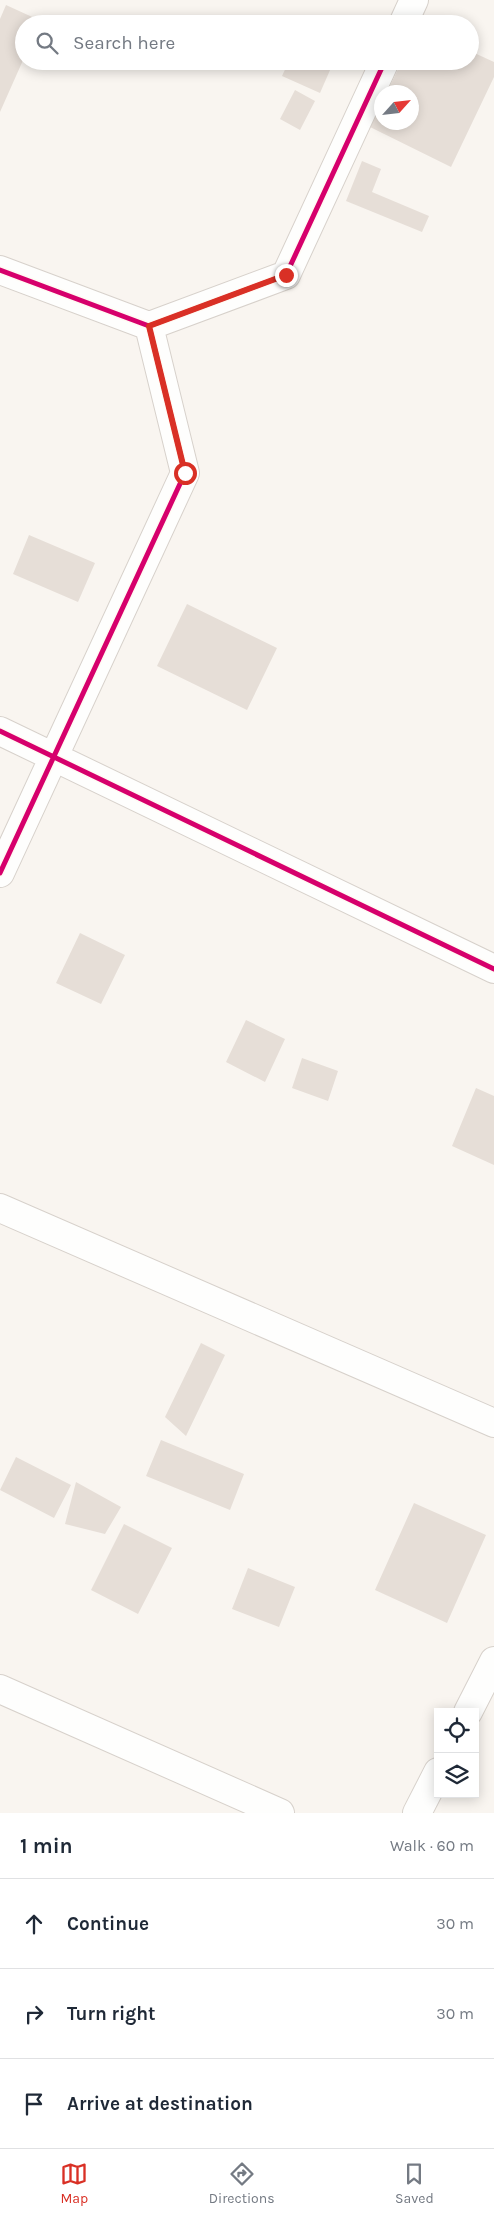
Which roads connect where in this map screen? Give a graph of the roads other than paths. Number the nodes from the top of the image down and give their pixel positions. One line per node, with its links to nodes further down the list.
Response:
1 (414, 0): 2 (street)
2 (407, 15)
3 (382, 70): 5 (street)
4 (0, 270): 5 (street)
5 (149, 326): 7 (street)
6 (0, 731): 7 (street)
7 (53, 757): 8 (street); 9 (street)
8 (0, 873)
9 (494, 968)
10 (0, 1208): 11 (street)
11 (494, 1423)
12 (494, 1660): 14 (street)
13 (0, 1689): 16 (street)
14 (470, 1708)
15 (434, 1780): 17 (street)
16 (280, 1813)
17 (417, 1813)

